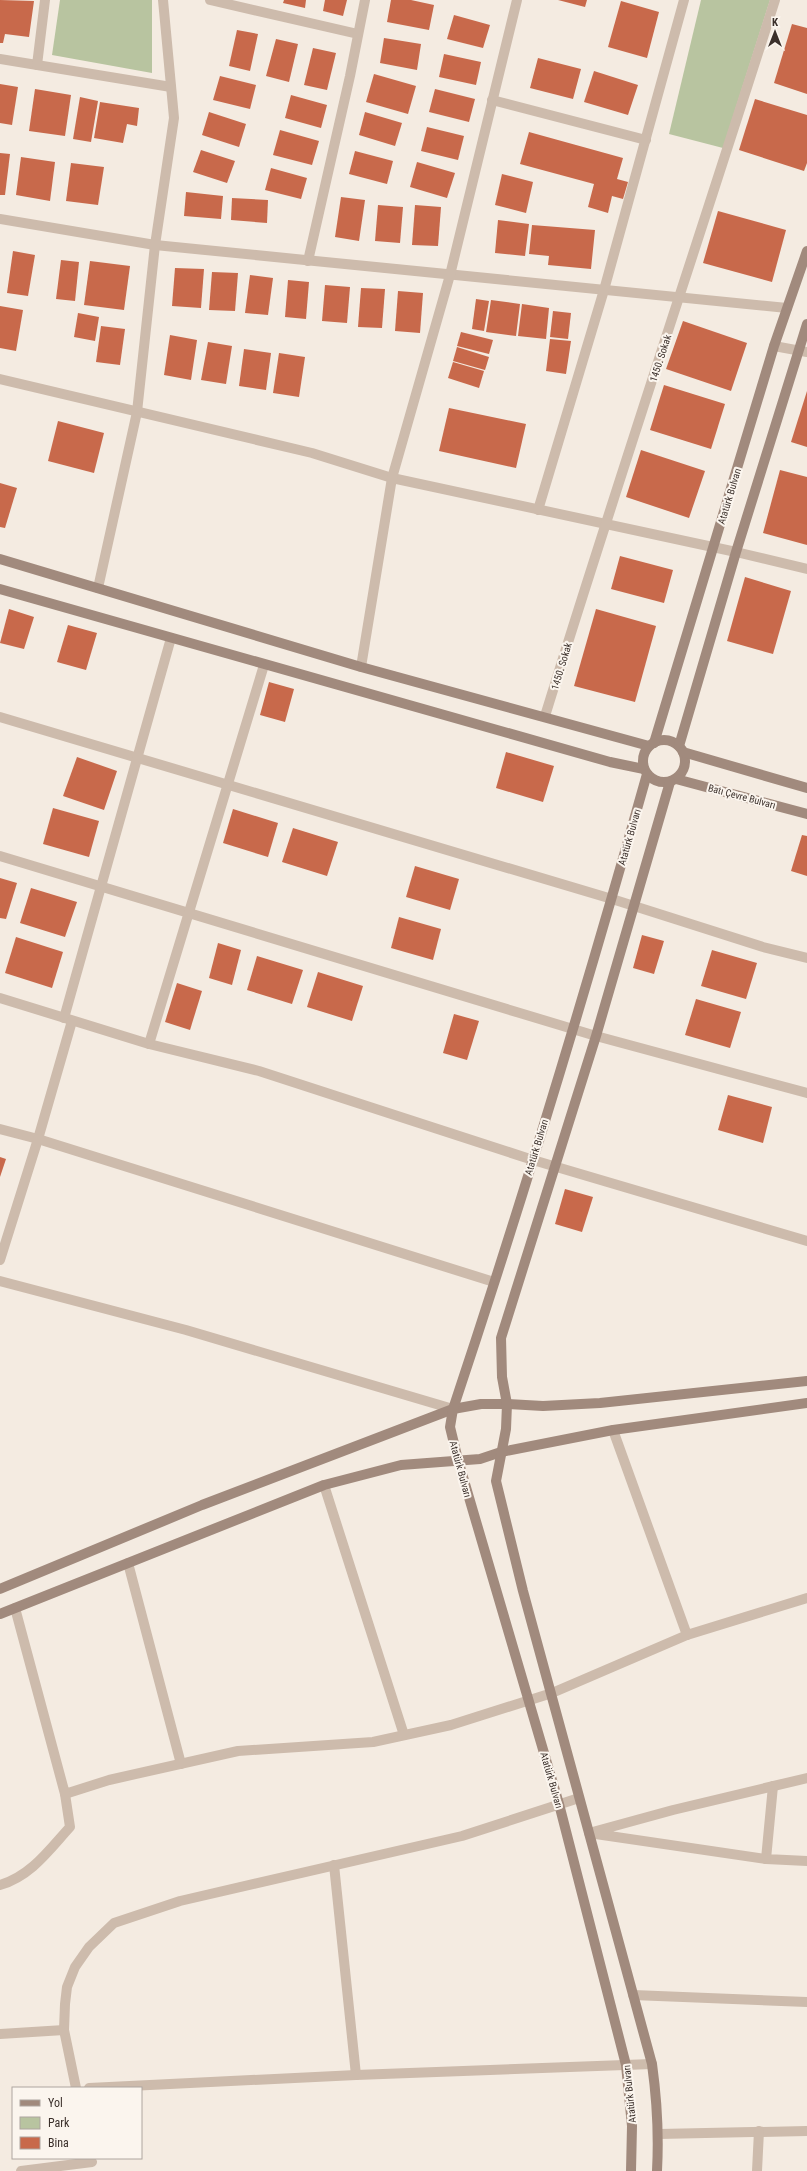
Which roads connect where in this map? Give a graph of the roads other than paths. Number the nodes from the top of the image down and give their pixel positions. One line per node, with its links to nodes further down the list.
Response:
1 (45, 0): 10 (street)
2 (163, 0): 11 (street)
3 (210, 0): 8 (street)
4 (365, 0): 8 (street)
5 (516, 0): 12 (street)
6 (684, 0): 13 (street)
7 (775, 0): 20 (street, 1450. Sokak)
8 (358, 34): 17 (street)
9 (0, 59): 10 (street)
10 (37, 65): 11 (street)
11 (171, 87): 15 (street)
12 (492, 100): 13 (street); 18 (street)
13 (646, 140): 19 (street)
14 (0, 219): 15 (street)
15 (155, 245): 17 (street); 26 (street)
16 (807, 251): 21 (main road, Atatürk Bulvarı)
17 (308, 261): 18 (street)
18 (450, 275): 19 (street); 27 (street)
19 (604, 290): 20 (street); 28 (street)
20 (680, 297): 21 (street); 29 (street, 1450. Sokak)
21 (787, 308): 23 (main road, Atatürk Bulvarı)
22 (807, 324): 24 (main road)
23 (774, 346): 24 (street); 30 (main road, Atatürk Bulvarı)
24 (803, 351): 31 (main road)
25 (0, 379): 26 (street)
26 (137, 412): 27 (street); 34 (street)
27 (392, 478): 28 (street); 38 (street)
28 (538, 510): 29 (street)
29 (605, 524): 30 (street); 39 (street, 1450. Sokak)
30 (713, 548): 31 (street); 41 (main road, Atatürk Bulvarı)
31 (736, 552): 33 (street); 42 (main road)
32 (0, 559): 34 (main road)
33 (807, 570)
34 (98, 588): 38 (main road)
35 (0, 590): 36 (main road)
36 (171, 638): 37 (main road); 43 (street)
37 (264, 665): 44 (main road); 46 (street)
38 (361, 667): 39 (main road)
39 (545, 716): 41 (main road)
40 (0, 717): 43 (street)
41 (651, 744): 42 (main road); 44 (main road)
42 (681, 749): 45 (main road); 47 (main road)
43 (137, 758): 46 (street); 50 (street)
44 (645, 772): 45 (main road); 51 (main road, Atatürk Bulvarı)
45 (673, 780): 48 (main road, Batı Çevre Bulvarı); 52 (main road, Atatürk Bulvarı)
46 (229, 785): 51 (street); 53 (street)
47 (807, 788)
48 (807, 814)
49 (0, 856): 50 (street)
50 (101, 887): 53 (street); 56 (street)
51 (612, 899): 52 (street); 57 (main road, Atatürk Bulvarı)
52 (635, 906): 54 (street); 58 (main road, Atatürk Bulvarı)
53 (188, 914): 57 (street); 59 (street)
54 (807, 958)
55 (0, 998): 56 (street)
56 (68, 1020): 59 (street); 62 (street)
57 (572, 1029): 58 (street); 63 (main road, Atatürk Bulvarı)
58 (596, 1036): 60 (street); 64 (main road, Atatürk Bulvarı)
59 (149, 1044): 63 (street)
60 (807, 1094)
61 (0, 1129): 62 (street)
62 (38, 1139): 66 (street); 68 (street)
63 (533, 1160): 64 (street); 68 (main road, Atatürk Bulvarı)
64 (556, 1166): 65 (street); 71 (main road, Atatürk Bulvarı)
65 (807, 1240)
66 (0, 1260)
67 (0, 1281): 72 (street)
68 (494, 1282): 72 (main road, Atatürk Bulvarı)
69 (807, 1381): 71 (main road)
70 (807, 1403): 73 (main road)
71 (507, 1404): 72 (main road); 74 (main road, Atatürk Bulvarı)
72 (453, 1409): 75 (main road, Atatürk Bulvarı); 78 (main road)
73 (613, 1430): 74 (main road); 82 (street)
74 (501, 1452): 75 (main road); 83 (main road, Atatürk Bulvarı)
75 (458, 1460): 76 (main road); 84 (main road, Atatürk Bulvarı)
76 (324, 1486): 77 (main road); 85 (street)
77 (128, 1563): 80 (main road); 86 (street)
78 (0, 1589)
79 (807, 1598): 82 (street)
80 (15, 1608): 81 (main road); 89 (street)
81 (0, 1614)
82 (687, 1635): 83 (street)
83 (552, 1693): 84 (street); 90 (main road, Atatürk Bulvarı)
84 (529, 1700): 85 (street); 91 (main road, Atatürk Bulvarı)
85 (404, 1735): 86 (street)
86 (181, 1764): 89 (street)
87 (807, 1778): 88 (street)
88 (773, 1786): 92 (street); 93 (street)
89 (65, 1794): 96 (street)
90 (579, 1798): 91 (street); 92 (main road, Atatürk Bulvarı)
91 (559, 1804): 95 (street); 102 (main road, Atatürk Bulvarı)
92 (589, 1833): 93 (street); 97 (main road, Atatürk Bulvarı)
93 (766, 1859): 94 (street)
94 (807, 1861)
95 (334, 1865): 99 (street); 103 (street)
96 (0, 1885)
97 (633, 1995): 98 (street); 101 (main road, Atatürk Bulvarı)
98 (807, 2002)
99 (64, 2030): 100 (street); 104 (street)
100 (0, 2034)
101 (652, 2064): 102 (street); 108 (main road, Atatürk Bulvarı)
102 (626, 2065): 103 (street); 111 (main road, Atatürk Bulvarı)
103 (356, 2075): 105 (street)
104 (76, 2087)
105 (109, 2087)
106 (759, 2131): 107 (street); 108 (street); 113 (street)
107 (807, 2131)
108 (659, 2134): 112 (main road, Atatürk Bulvarı)
109 (92, 2164): 110 (street)
110 (21, 2171)
111 (631, 2171)
112 (657, 2171)
113 (757, 2171)

